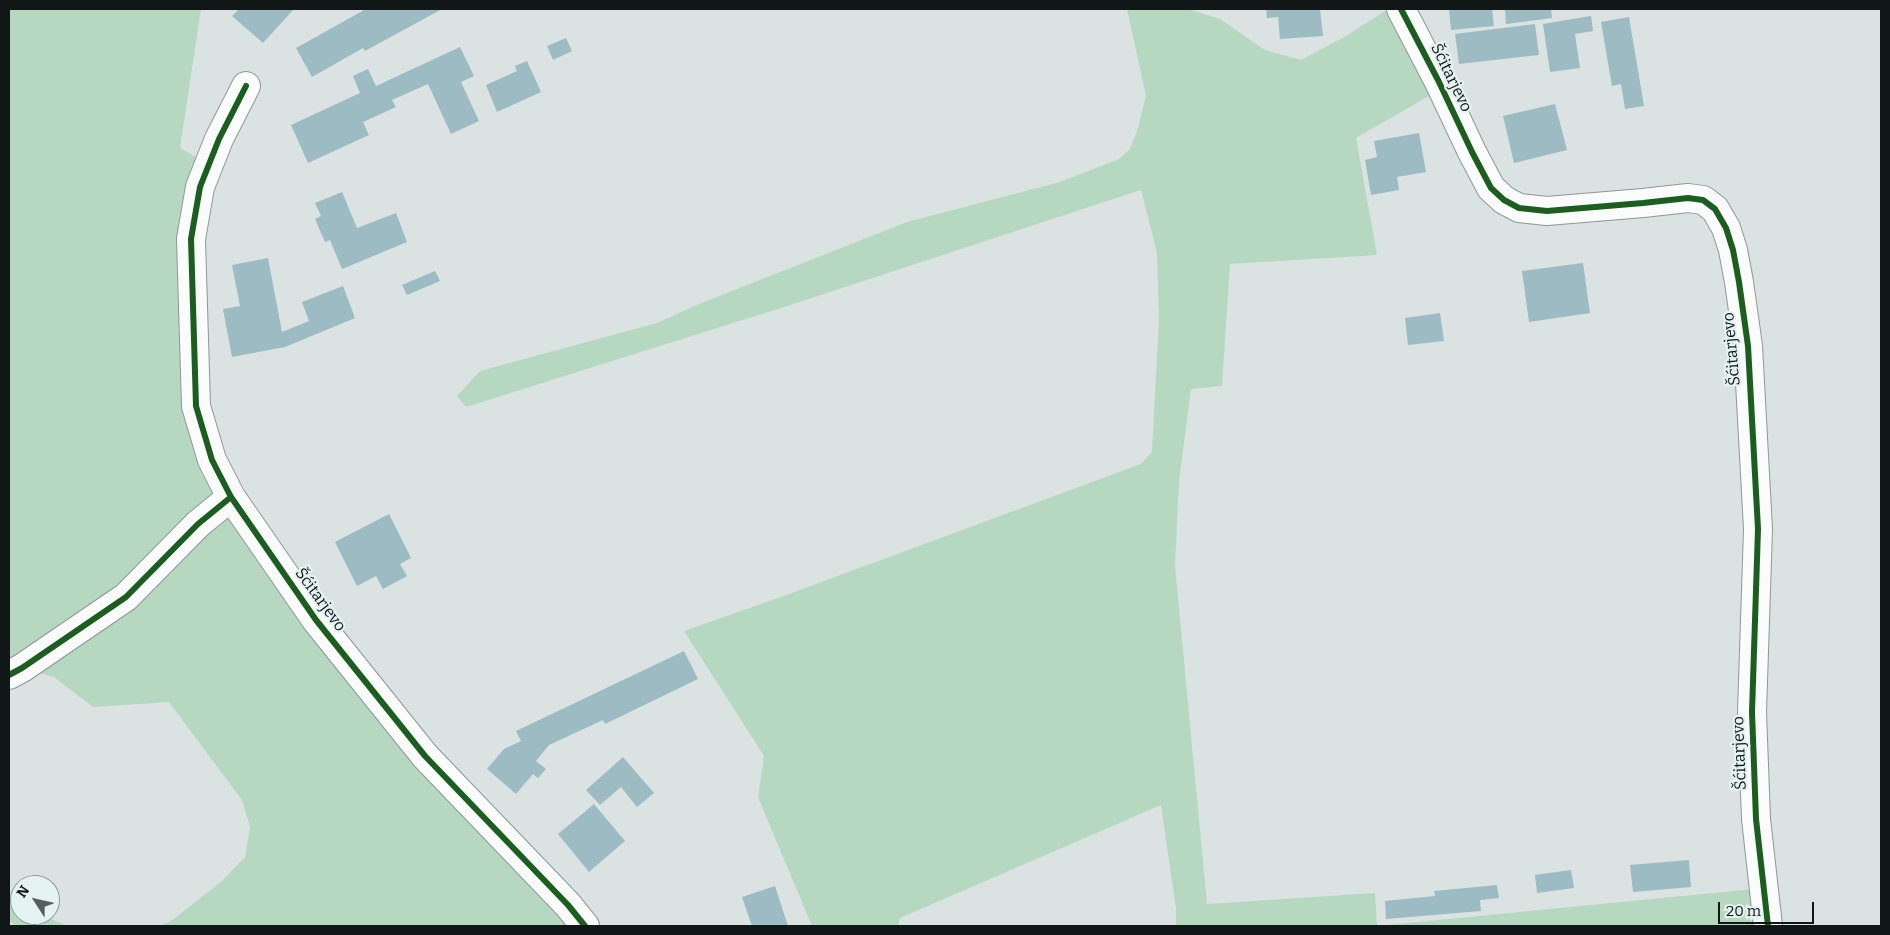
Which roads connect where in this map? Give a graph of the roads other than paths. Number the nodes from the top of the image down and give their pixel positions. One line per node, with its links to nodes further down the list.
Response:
1 (1401, 9): 6 (street, Šćitarjevo)
2 (246, 86): 3 (street, Šćitarjevo)
3 (231, 497): 4 (street); 5 (street, Šćitarjevo)
4 (9, 675)
5 (585, 926)
6 (1768, 926)

